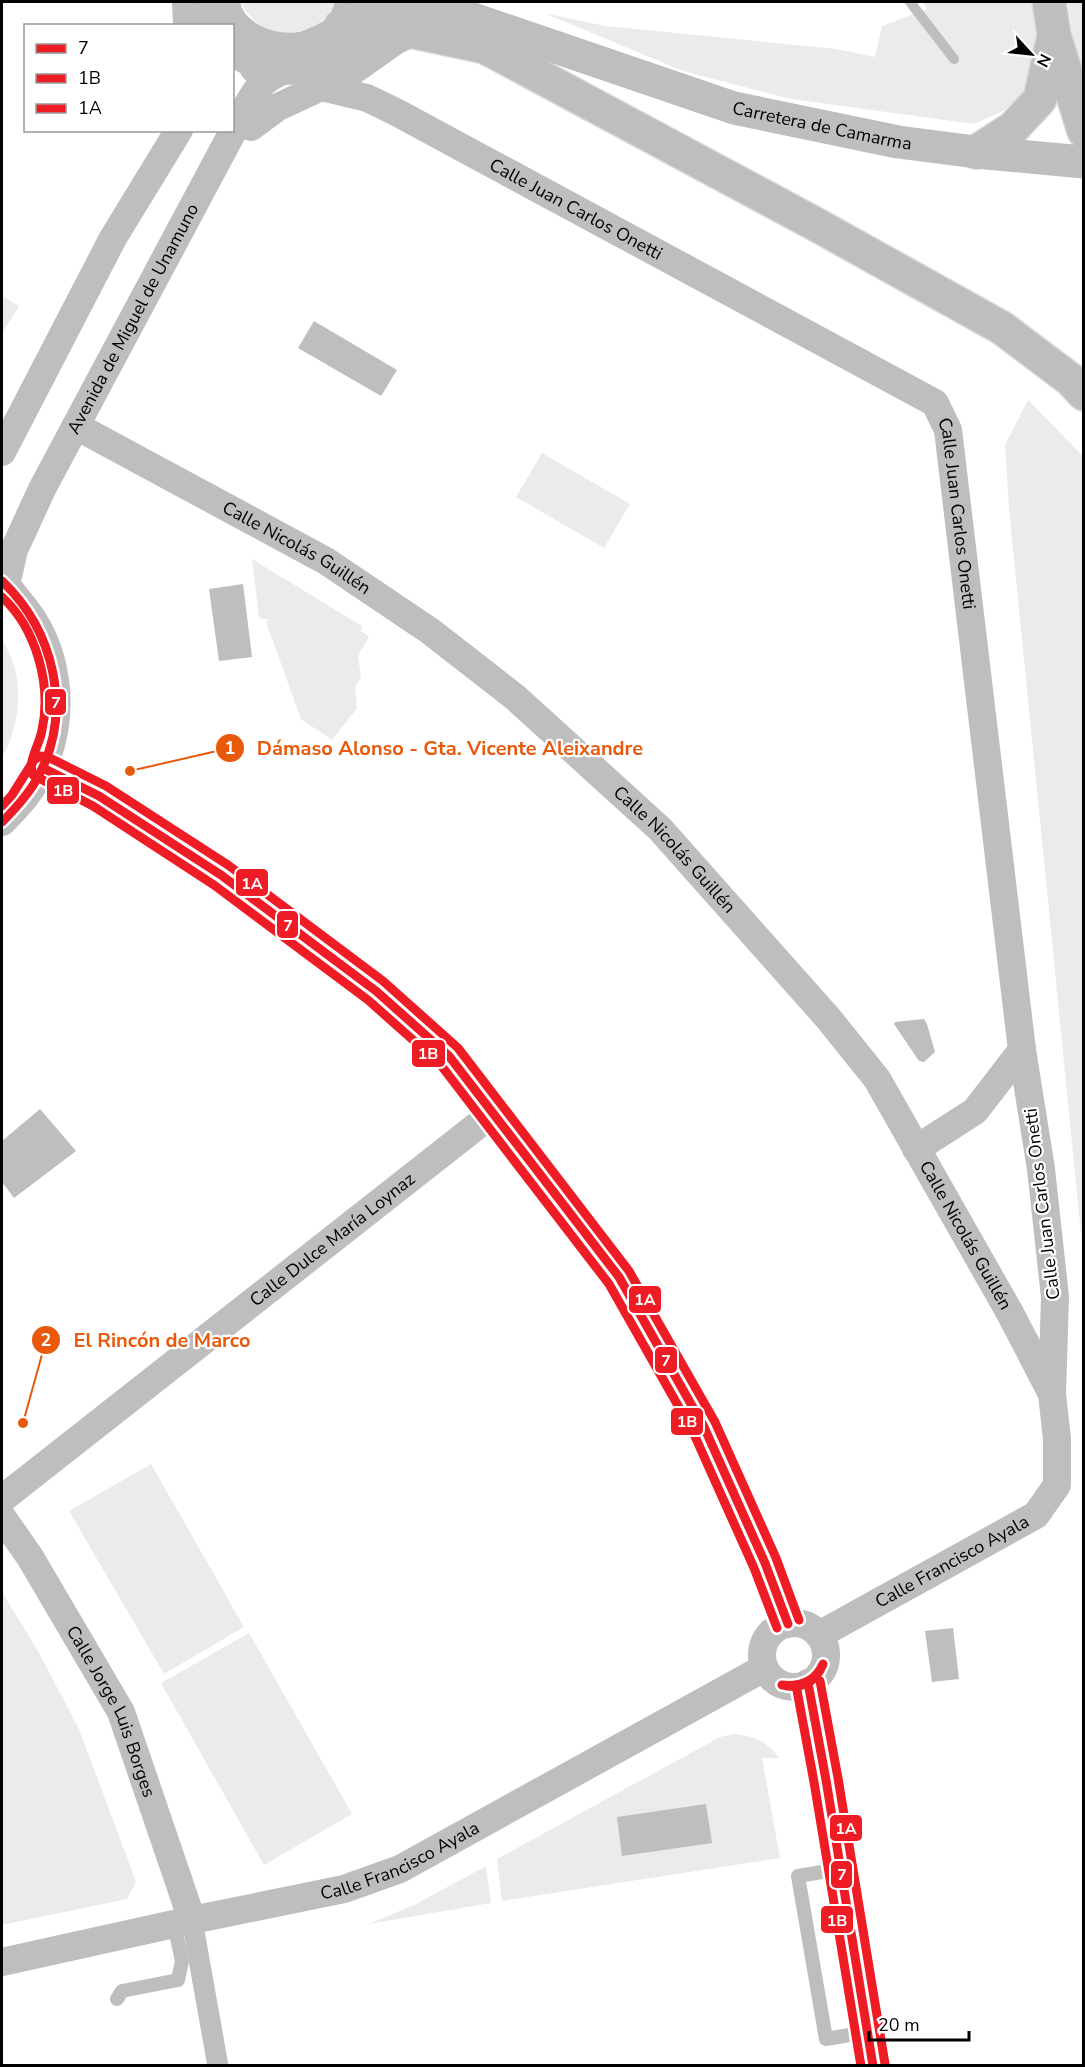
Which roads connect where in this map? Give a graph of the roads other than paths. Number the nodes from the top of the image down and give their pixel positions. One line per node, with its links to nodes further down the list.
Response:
1 (186, 2): 5 (street)
2 (1049, 2): 7 (main road)
3 (458, 6): 4 (main road, Carretera de Camarma); 6 (street); 17 (main road, Carretera de Camarma)
4 (345, 14): 9 (street)
5 (208, 17): 9 (street)
6 (399, 30): 9 (street); 22 (main road)
7 (1054, 35): 12 (main road); 17 (main road)
8 (234, 53): 9 (street)
9 (293, 68): 10 (street); 11 (street, Avenida de Miguel de Unamuno); 20 (street); 28 (street, Calle Juan Carlos Onetti)
10 (234, 96)
11 (234, 131)
12 (1083, 131)
13 (159, 132): 19 (street)
14 (178, 132): 19 (street)
15 (215, 132): 21 (street)
16 (234, 132): 20 (street, Avenida de Miguel de Unamuno)
17 (976, 152): 18 (main road, Carretera de Camarma)
18 (1083, 162)
19 (113, 238): 24 (street)
20 (155, 275): 21 (street, Avenida de Miguel de Unamuno)
21 (136, 309): 23 (street, Avenida de Miguel de Unamuno)
22 (1083, 394)
23 (76, 426): 25 (street, Avenida de Miguel de Unamuno); 30 (street, Calle Nicolás Guillén)
24 (2, 452)
25 (4, 583): 26 (street)
26 (43, 768): 27 (street); 29 (street)
27 (2, 822)
28 (1022, 1050): 30 (street); 31 (street, Calle Juan Carlos Onetti)
29 (492, 1114): 32 (street, Calle Dulce María Loynaz); 34 (street)
30 (916, 1149): 31 (street, Calle Nicolás Guillén)
31 (1052, 1394): 35 (street, Calle Francisco Ayala)
32 (2, 1499)
33 (2, 1516): 39 (street, Calle Jorge Luis Borges)
34 (788, 1624): 35 (street); 36 (street)
35 (819, 1635): 37 (street)
36 (764, 1668): 37 (street); 39 (street, Calle Francisco Ayala)
37 (808, 1683): 38 (street)
38 (840, 1869): 42 (street); 42 (lane)
39 (183, 1922): 40 (street, Calle Francisco Ayala); 41 (lane); 43 (street)
40 (2, 1962)
41 (117, 1998)
42 (867, 2032): 44 (street)
43 (218, 2066)
44 (873, 2066)

